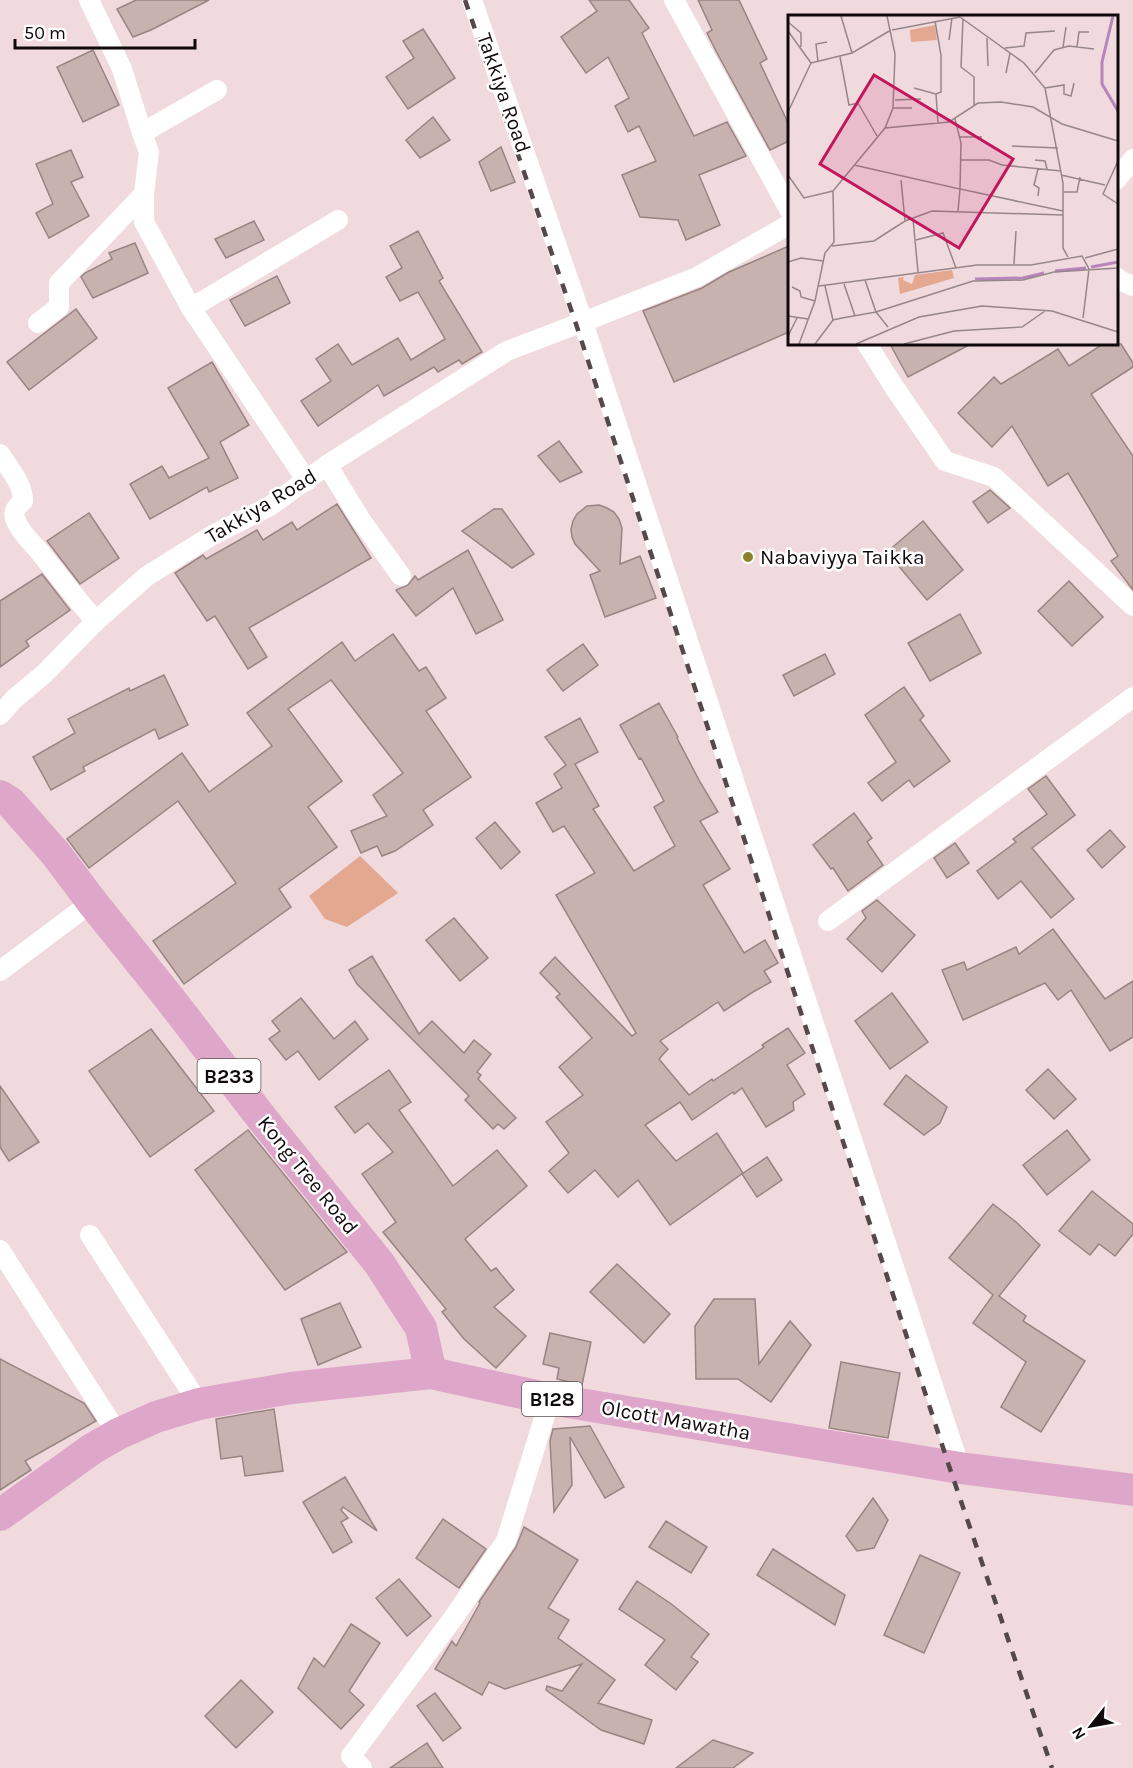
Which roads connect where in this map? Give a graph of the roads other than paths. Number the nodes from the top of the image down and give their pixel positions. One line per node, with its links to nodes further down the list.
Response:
1 (89, 0): 5 (street)
2 (472, 0): 15 (street, Takkiya Road)
3 (674, 0): 9 (street)
4 (217, 90): 5 (street)
5 (142, 134): 8 (street)
6 (1133, 159): 7 (street)
7 (1118, 178)
8 (144, 194): 14 (street); 16 (street)
9 (788, 209)
10 (338, 220): 14 (street)
11 (788, 225): 15 (street, Takkiya Road)
12 (1118, 278): 13 (street)
13 (1133, 286)
14 (191, 308): 20 (street)
15 (583, 322): 19 (street, Takkiya Road); 36 (street)
16 (38, 323)
17 (868, 345): 22 (street)
18 (0, 454): 23 (street)
19 (327, 465): 20 (street, Takkiya Road); 21 (street)
20 (307, 481): 23 (street, Takkiya Road)
21 (401, 576)
22 (1131, 600)
23 (96, 621): 25 (street, Takkiya Road)
24 (1133, 697): 28 (street)
25 (0, 715)
26 (0, 796): 27 (main road, Kong Tree Road / B233)
27 (92, 902): 29 (street); 32 (main road, Kong Tree Road / B233)
28 (828, 921)
29 (0, 971)
30 (90, 1235): 34 (street)
31 (0, 1250): 35 (street)
32 (430, 1373): 33 (main road, Olcott Mawatha / B128); 34 (main road, Olcott Mawatha / B128)
33 (550, 1399): 36 (main road, Olcott Mawatha / B128); 39 (street)
34 (199, 1404): 35 (main road, Olcott Mawatha / B128)
35 (118, 1434): 38 (main road, Olcott Mawatha / B128)
36 (960, 1468): 37 (main road, Olcott Mawatha / B128)
37 (1133, 1490)
38 (0, 1515)
39 (362, 1768)

